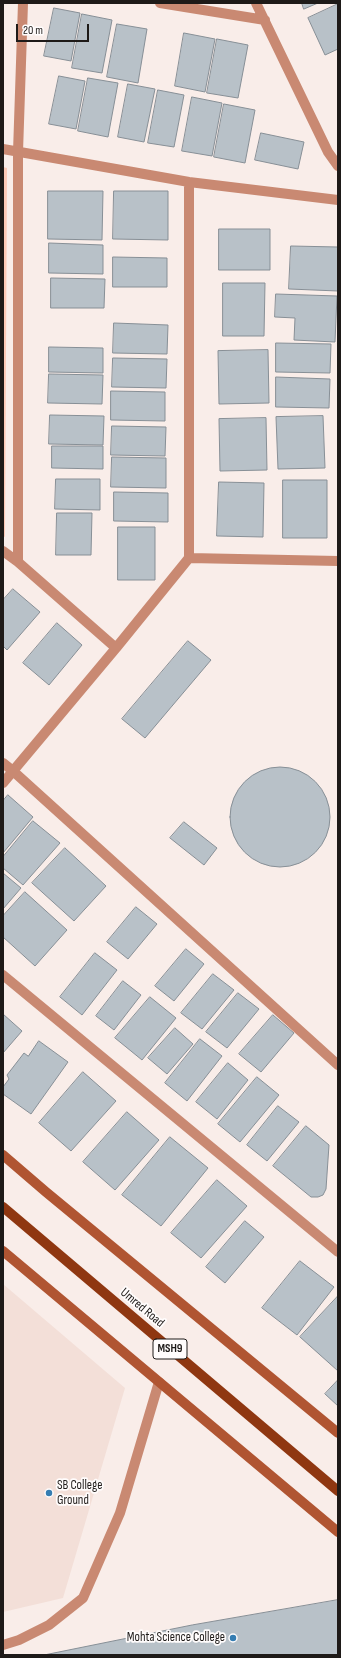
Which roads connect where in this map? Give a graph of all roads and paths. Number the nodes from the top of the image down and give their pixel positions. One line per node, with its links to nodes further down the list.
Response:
1 (23, 3): 6 (street)
2 (160, 3): 4 (street)
3 (256, 3): 4 (street)
4 (265, 20): 7 (street)
5 (3, 149): 6 (street)
6 (18, 152): 8 (street); 13 (street)
7 (338, 166)
8 (189, 182): 9 (street); 11 (street)
9 (338, 200)
10 (3, 551): 13 (street)
11 (189, 558): 12 (street); 14 (street)
12 (338, 561)
13 (18, 562): 14 (street)
14 (116, 648): 16 (street)
15 (3, 763): 16 (street)
16 (13, 771): 17 (street); 19 (street)
17 (3, 783)
18 (3, 975): 23 (street)
19 (338, 1065)
20 (3, 1155): 25 (street)
21 (3, 1207): 26 (main road, Umred Road / MSH9)
22 (3, 1251): 24 (street)
23 (338, 1252)
24 (159, 1382): 27 (street); 28 (street)
25 (338, 1433)
26 (338, 1491)
27 (338, 1532)
28 (3, 1645)

